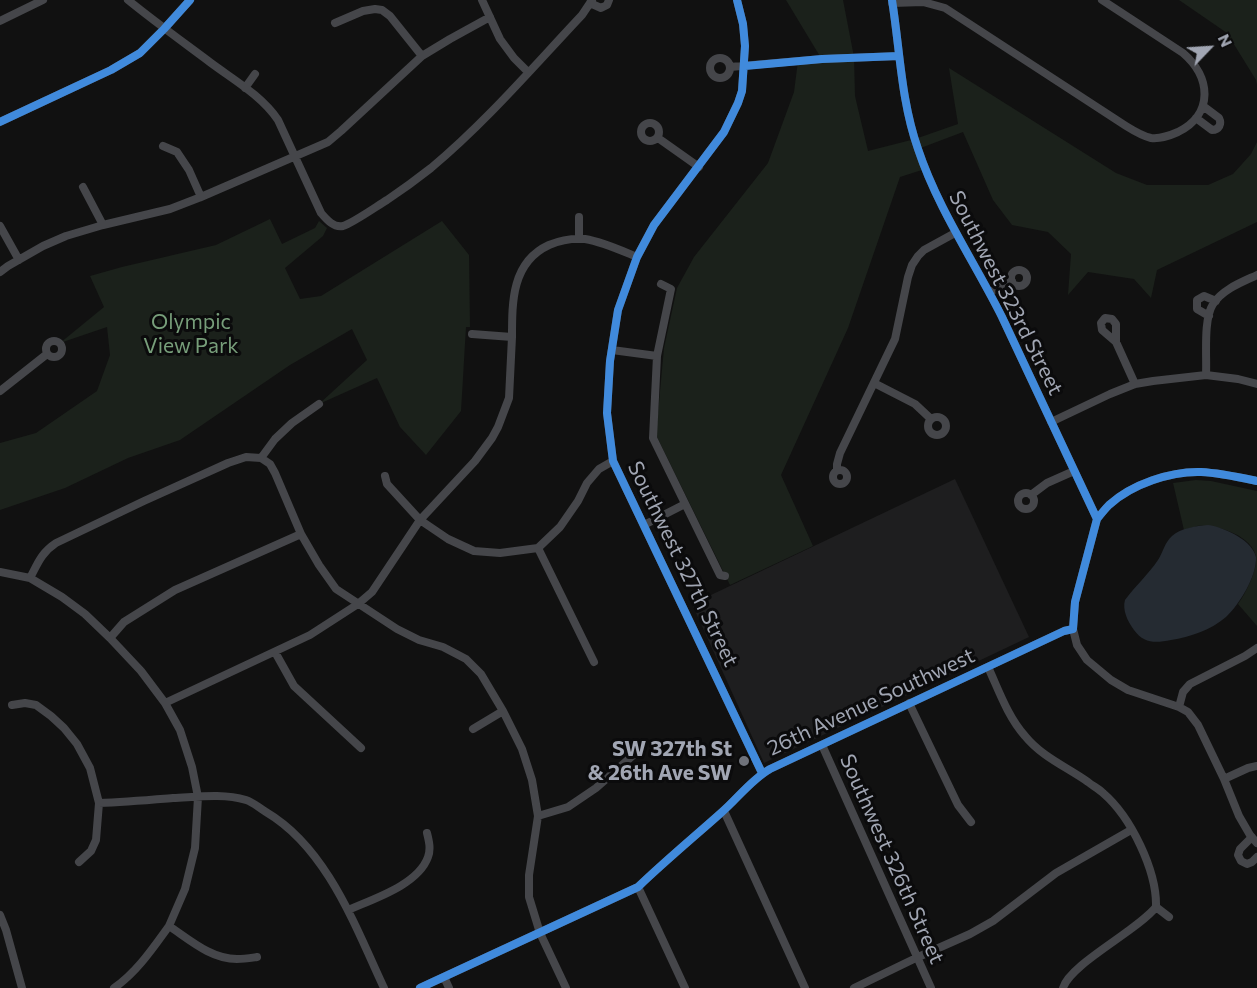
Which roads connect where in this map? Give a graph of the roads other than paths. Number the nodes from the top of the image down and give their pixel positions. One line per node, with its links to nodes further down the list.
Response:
1 (43, 0): 11 (street)
2 (128, 0): 13 (street)
3 (190, 0): 13 (street)
4 (482, 0): 10 (street)
5 (737, 0): 16 (street, Southwest 327th Street)
6 (1102, 0): 8 (street)
7 (609, 1): 9 (street)
8 (892, 1): 15 (street, Southwest 323rd Street)
9 (591, 2): 18 (street)
10 (490, 17): 14 (street); 18 (street)
11 (0, 21)
12 (335, 23): 14 (street)
13 (164, 29): 20 (street); 21 (street)
14 (422, 56): 24 (street)
15 (899, 56): 16 (street); 31 (street, Southwest 323rd Street)
16 (745, 66): 17 (street); 25 (street, Southwest 327th Street)
17 (730, 67)
18 (528, 72): 24 (street)
19 (255, 74): 20 (street)
20 (245, 88): 24 (street)
21 (0, 122)
22 (658, 138): 25 (street)
23 (163, 146): 27 (street)
24 (295, 156): 27 (street)
25 (699, 167): 33 (street, Southwest 327th Street)
26 (83, 187): 29 (street)
27 (201, 197): 29 (street)
28 (579, 217): 32 (street)
29 (103, 225): 34 (street)
30 (0, 226): 34 (street)
31 (956, 233): 39 (street, Southwest 323rd Street); 49 (street)
32 (579, 239): 33 (street); 43 (street)
33 (637, 257): 45 (street, Southwest 327th Street)
34 (19, 260): 35 (street)
35 (0, 272)
36 (1257, 275): 40 (street)
37 (1012, 281): 39 (street, Southwest 323rd Street)
38 (661, 284): 47 (street)
39 (990, 292): 55 (street, Southwest 323rd Street)
40 (1214, 304): 41 (street); 41 (street)
41 (1209, 316): 48 (street)
42 (471, 334): 43 (street)
43 (512, 337): 65 (street)
44 (1116, 342): 50 (street)
45 (612, 350): 47 (street); 57 (street, Southwest 327th Street)
46 (48, 354): 52 (street)
47 (657, 356): 63 (street)
48 (1206, 375): 50 (street); 51 (street)
49 (874, 383): 54 (street); 58 (street)
50 (1135, 384): 55 (street)
51 (1257, 384)
52 (0, 391)
53 (319, 404): 56 (street)
54 (932, 419)
55 (1051, 422): 59 (street, Southwest 323rd Street)
56 (261, 458): 67 (street); 71 (street)
57 (613, 461): 66 (street, Southwest 327th Street); 68 (street)
58 (837, 470)
59 (1074, 471): 62 (street); 64 (street, Southwest 323rd Street)
60 (385, 476): 65 (street)
61 (1257, 481): 64 (street)
62 (1031, 495)
63 (685, 504): 66 (street); 70 (street)
64 (1097, 519): 73 (street)
65 (420, 520): 68 (street); 72 (street)
66 (644, 525): 89 (street, Southwest 327th Street)
67 (301, 534): 72 (street); 74 (street)
68 (538, 548): 77 (street)
69 (0, 572): 71 (street)
70 (725, 576)
71 (30, 578): 74 (street)
72 (358, 604): 76 (street); 83 (street)
73 (1073, 629): 78 (street, 26th Avenue Southwest); 82 (street)
74 (110, 638): 79 (street)
75 (1257, 648): 82 (street)
76 (275, 652): 79 (street); 86 (street)
77 (594, 662)
78 (988, 668): 80 (street, 26th Avenue Southwest); 96 (street)
79 (165, 703): 91 (street)
80 (909, 703): 85 (street, 26th Avenue Southwest); 95 (street)
81 (12, 705): 92 (street)
82 (1179, 706): 90 (street)
83 (502, 711): 84 (street); 94 (street)
84 (473, 729)
85 (822, 745): 89 (street, 26th Avenue Southwest); 109 (street, Southwest 326th Street)
86 (361, 748)
87 (638, 751): 94 (street)
88 (1257, 766): 90 (street)
89 (762, 773): 93 (street, 26th Avenue Southwest)
90 (1224, 779): 98 (street)
91 (198, 797): 92 (street); 103 (street); 106 (street)
92 (99, 803): 100 (street)
93 (724, 811): 101 (street, 26th Avenue Southwest); 118 (street)
94 (538, 816): 107 (street)
95 (971, 822)
96 (1131, 830): 102 (street); 109 (street)
97 (427, 833): 103 (street)
98 (1254, 840): 99 (street)
99 (1257, 857)
100 (79, 862)
101 (638, 887): 107 (street, 26th Avenue Southwest); 117 (street)
102 (1156, 908): 105 (street); 121 (street)
103 (348, 910): 113 (street)
104 (0, 915): 112 (street)
105 (1169, 917)
106 (169, 926): 108 (street); 111 (street)
107 (540, 933): 110 (street, 26th Avenue Southwest); 116 (street)
108 (257, 957)
109 (916, 958): 119 (street); 120 (street, Southwest 326th Street)
110 (444, 977): 114 (street, 26th Avenue Southwest); 115 (street)
111 (121, 986)
112 (22, 988)
113 (384, 988)
114 (420, 988)
115 (449, 988)
116 (566, 988)
117 (685, 988)
118 (805, 988)
119 (854, 988)
120 (931, 988)
121 (1063, 988)

